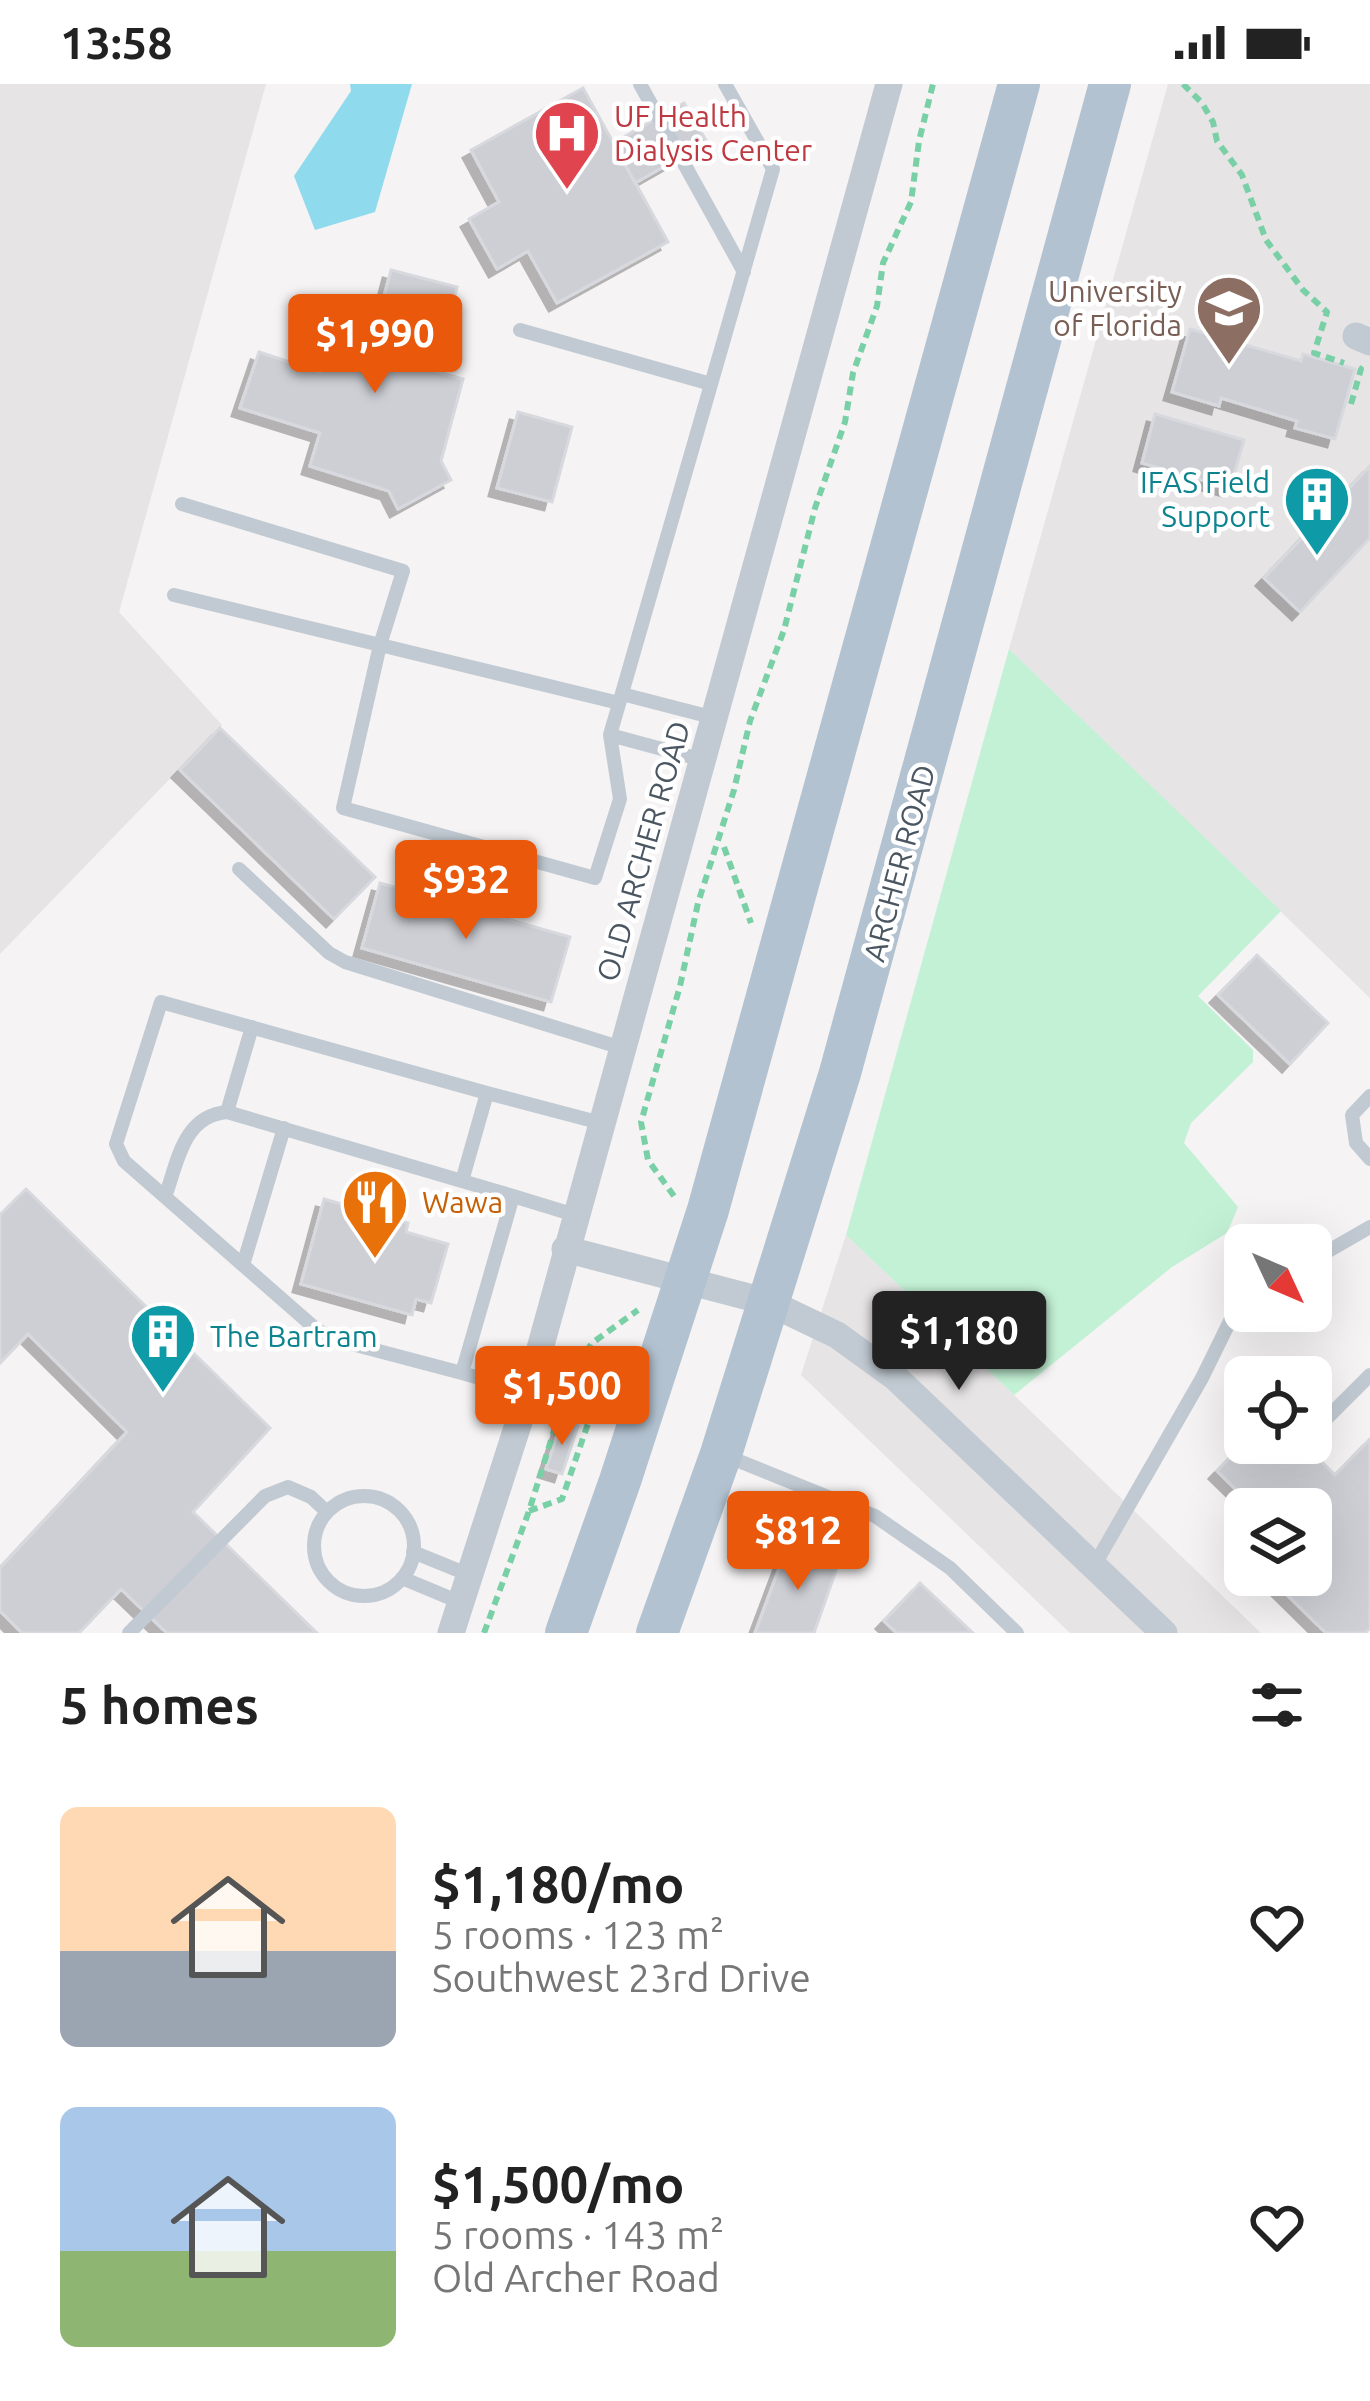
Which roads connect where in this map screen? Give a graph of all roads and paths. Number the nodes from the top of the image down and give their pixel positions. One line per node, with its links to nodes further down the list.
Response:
1 (640, 84): 8 (lane)
2 (725, 84): 8 (lane)
3 (889, 84): 16 (street, OLD ARCHER ROAD)
4 (933, 84): 33 (path)
5 (1018, 84): 39 (main road)
6 (1110, 84): 40 (main road, ARCHER ROAD)
7 (1183, 84): 11 (path)
8 (744, 272): 10 (lane)
9 (520, 330): 10 (lane)
10 (711, 384): 15 (lane)
11 (1351, 404)
12 (182, 504): 14 (lane)
13 (174, 595): 14 (lane)
14 (380, 645): 15 (lane); 17 (lane)
15 (621, 699): 16 (lane); 17 (lane)
16 (715, 718): 18 (street, OLD ARCHER ROAD)
17 (610, 736): 18 (lane)
18 (703, 760): 23 (street, OLD ARCHER ROAD)
19 (724, 847): 21 (path)
20 (239, 869): 23 (lane)
21 (751, 923)
22 (252, 1028): 24 (lane); 26 (lane); 32 (lane)
23 (622, 1048): 27 (street, OLD ARCHER ROAD)
24 (487, 1093): 27 (lane); 30 (lane)
25 (1370, 1096): 29 (lane)
26 (227, 1112): 28 (lane); 32 (lane)
27 (601, 1123): 34 (street, OLD ARCHER ROAD)
28 (284, 1128): 30 (lane); 38 (lane)
29 (1370, 1159)
30 (463, 1181): 31 (lane)
31 (513, 1196): 34 (lane); 43 (lane)
32 (165, 1197): 38 (lane)
33 (676, 1200)
34 (575, 1214): 36 (street, OLD ARCHER ROAD)
35 (1370, 1227): 37 (lane)
36 (565, 1250): 39 (street); 46 (street, OLD ARCHER ROAD)
37 (1332, 1250)
38 (243, 1265): 43 (lane)
39 (686, 1281): 40 (street); 58 (main road)
40 (768, 1301): 48 (main road, ARCHER ROAD); 52 (street)
41 (638, 1310): 49 (path)
42 (1225, 1332): 52 (lane)
43 (462, 1372): 46 (lane)
44 (1370, 1376): 47 (lane)
45 (602, 1383): 49 (path)
46 (528, 1392): 54 (street, OLD ARCHER ROAD)
47 (1332, 1413)
48 (721, 1454): 59 (main road, ARCHER ROAD); 60 (lane)
49 (529, 1511): 57 (path)
50 (327, 1512): 51 (lane); 53 (lane); 55 (lane)
51 (413, 1552): 53 (lane); 54 (lane)
52 (1094, 1566): 61 (street)
53 (402, 1578): 54 (lane)
54 (467, 1589): 56 (street, OLD ARCHER ROAD)
55 (129, 1633)
56 (451, 1633)
57 (484, 1633)
58 (566, 1633)
59 (657, 1633)
60 (1018, 1633)
61 (1164, 1633)

